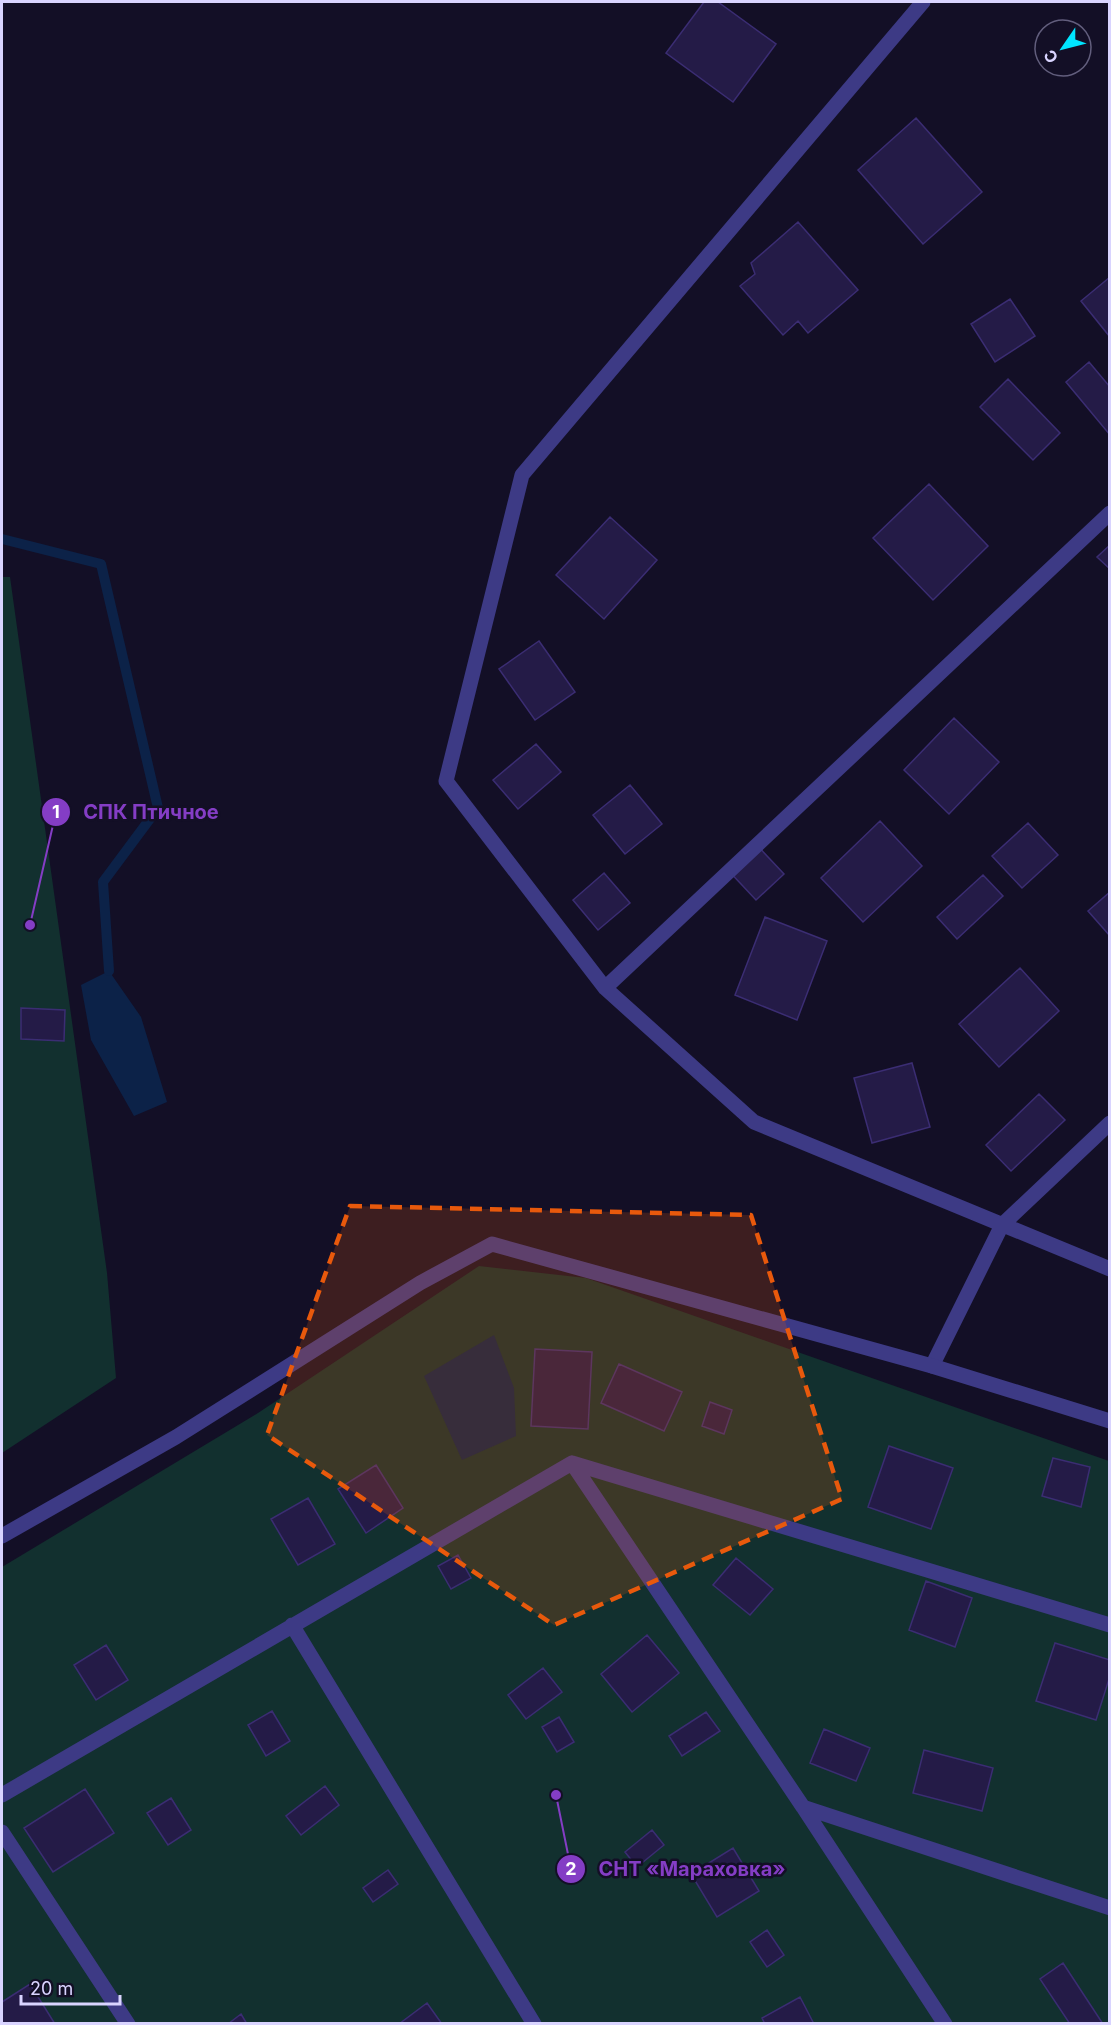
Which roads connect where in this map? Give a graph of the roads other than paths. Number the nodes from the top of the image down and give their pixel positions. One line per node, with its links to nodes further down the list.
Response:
1 (923, 2): 3 (street)
2 (1110, 513): 3 (street)
3 (605, 988): 5 (street)
4 (1110, 1123): 5 (street)
5 (1002, 1225): 6 (street); 7 (street)
6 (1110, 1269)
7 (932, 1366): 8 (street); 10 (street)
8 (1110, 1421)
9 (572, 1463): 11 (street); 12 (street); 14 (street)
10 (2, 1536)
11 (292, 1625): 13 (street); 18 (street)
12 (1110, 1625)
13 (2, 1795)
14 (803, 1807): 16 (street); 19 (street)
15 (2, 1832): 17 (street)
16 (1110, 1908)
17 (128, 2024)
18 (534, 2024)
19 (945, 2024)

